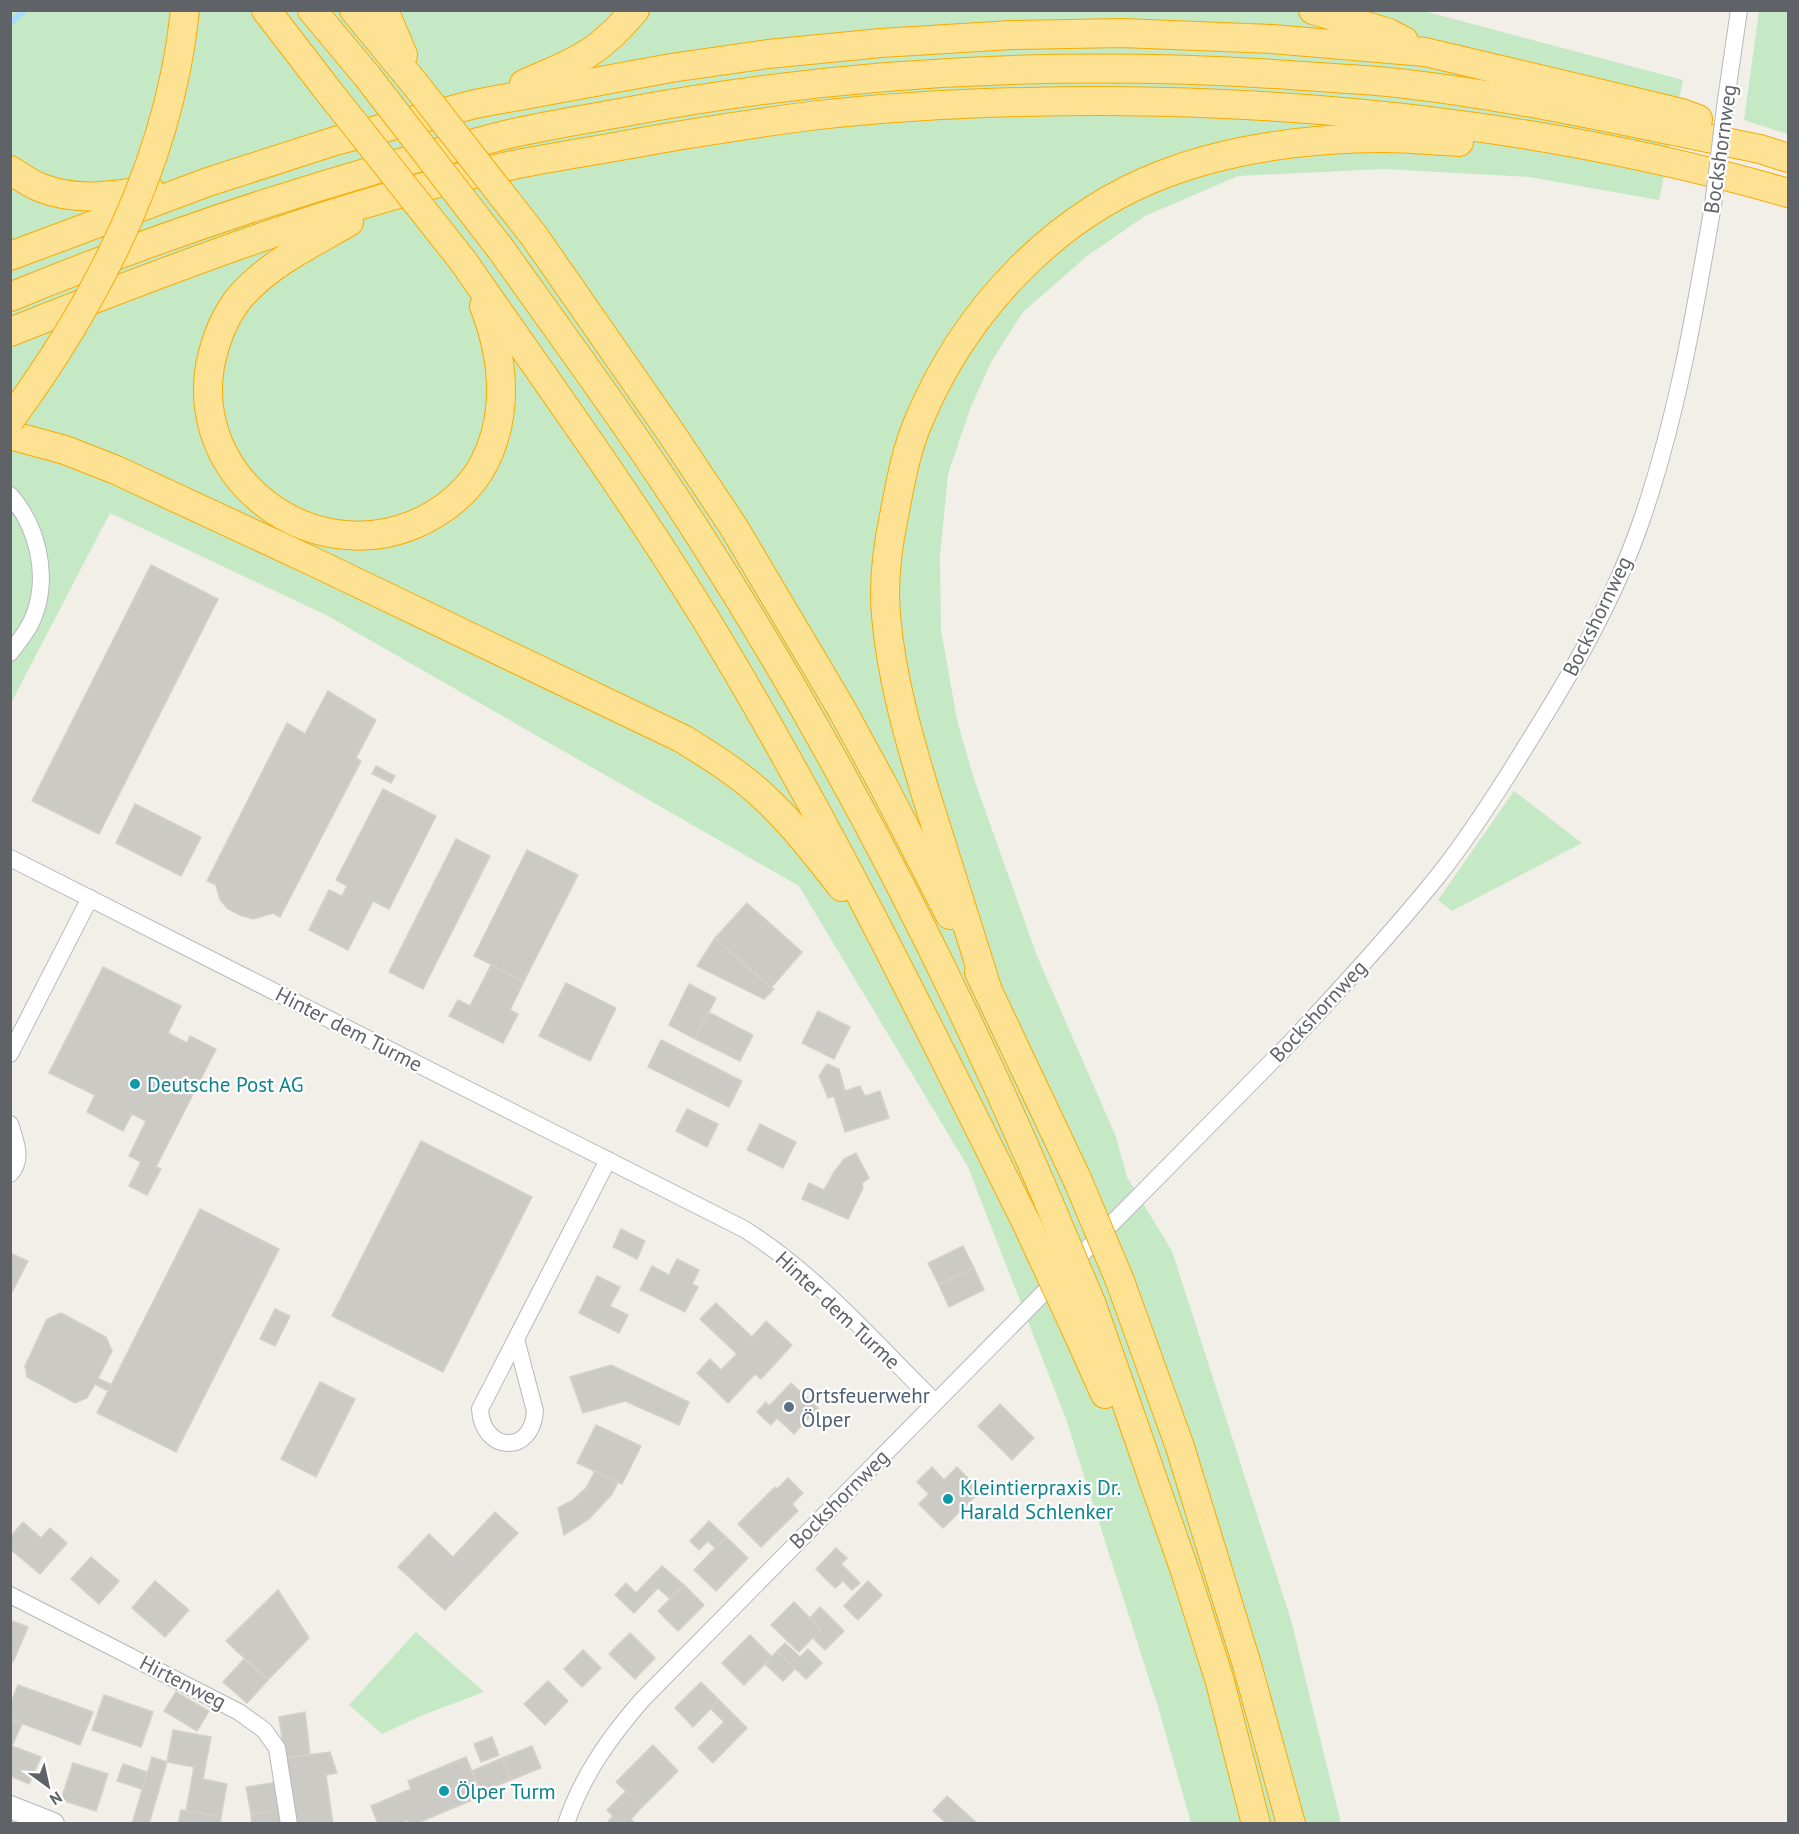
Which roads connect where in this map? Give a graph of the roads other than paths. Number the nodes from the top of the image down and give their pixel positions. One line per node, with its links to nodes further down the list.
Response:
1 (185, 10): 23 (highway, bridge)
2 (266, 10): 20 (highway, bridge)
3 (312, 10): 35 (highway, bridge)
4 (354, 10): 10 (highway)
5 (384, 10): 10 (highway)
6 (635, 10): 11 (highway)
7 (1313, 10): 9 (highway)
8 (1739, 10): 37 (street, Bockshornweg, bridge)
9 (1425, 52): 11 (highway); 12 (highway)
10 (415, 84): 30 (highway, bridge)
11 (476, 104): 16 (highway)
12 (1760, 149): 14 (highway); 21 (highway)
13 (1626, 152): 17 (highway); 18 (highway); 30 (highway)
14 (1788, 158)
15 (10, 170): 16 (highway)
16 (208, 182): 19 (highway)
17 (1788, 193)
18 (394, 196): 20 (highway); 22 (highway)
19 (10, 256)
20 (463, 261): 29 (highway)
21 (10, 297)
22 (10, 332)
23 (10, 420)
24 (10, 435): 29 (highway)
25 (10, 495): 26 (street)
26 (10, 653)
27 (10, 858): 28 (street, Hinter dem Turme)
28 (90, 898): 31 (street); 33 (street, Hinter dem Turme)
29 (902, 973): 35 (highway, bridge)
30 (987, 988): 44 (highway, bridge)
31 (10, 1054)
32 (10, 1124): 34 (street)
33 (608, 1160): 36 (street); 37 (street, Hinter dem Turme)
34 (10, 1174)
35 (1082, 1313): 43 (highway)
36 (516, 1340): 36 (street)
37 (935, 1402): 42 (street, Bockshornweg)
38 (10, 1595): 41 (street, Hirtenweg)
39 (10, 1807): 40 (main road)
40 (53, 1824)
41 (289, 1824)
42 (566, 1824)
43 (1256, 1824)
44 (1291, 1824)

